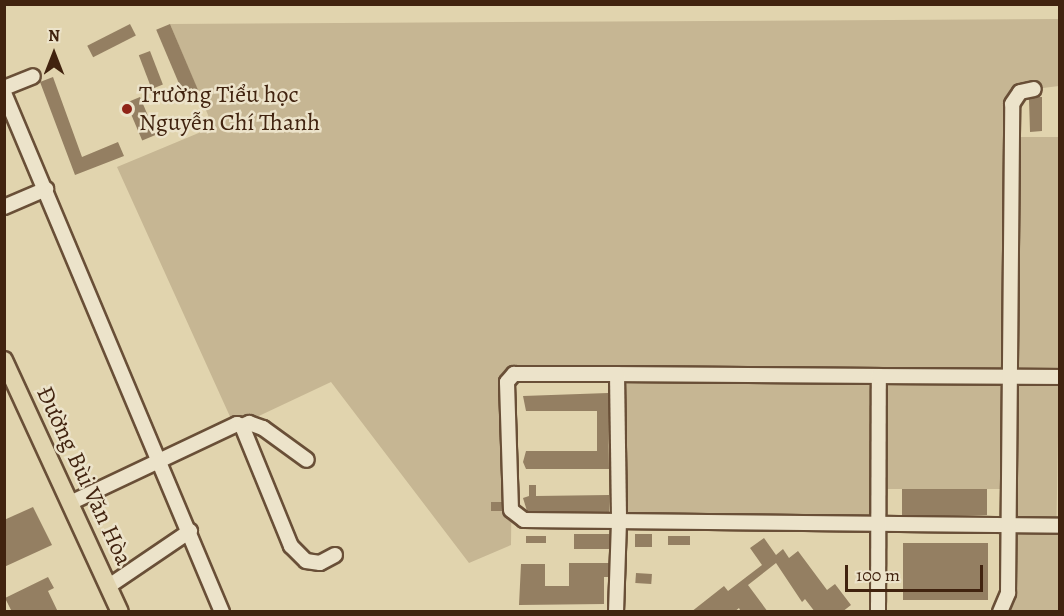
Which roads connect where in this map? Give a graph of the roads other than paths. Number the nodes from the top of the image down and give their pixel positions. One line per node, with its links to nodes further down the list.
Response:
1 (33, 76): 2 (street)
2 (4, 88)
3 (1034, 89): 10 (street)
4 (4, 93): 5 (street)
5 (46, 189): 6 (street); 13 (street)
6 (4, 207)
7 (4, 360): 15 (main road, Đường Bùi Văn Hòa)
8 (617, 374): 9 (street); 16 (street); 16 (street)
9 (879, 376): 10 (street); 17 (street)
10 (1009, 376): 11 (street); 18 (street)
11 (1059, 376)
12 (242, 426): 13 (street); 14 (street); 21 (street)
13 (161, 459): 15 (street); 20 (street)
14 (307, 460)
15 (70, 503): 22 (main road, Đường Bùi Văn Hòa)
16 (619, 521): 17 (street); 25 (street)
17 (879, 526): 18 (street); 26 (street)
18 (1008, 526): 19 (street); 27 (street)
19 (1059, 526)
20 (190, 531): 22 (street); 24 (street)
21 (335, 555)
22 (109, 586): 23 (main road, Đường Bùi Văn Hòa)
23 (120, 612)
24 (222, 612)
25 (616, 612)
26 (878, 612)
27 (1000, 612)

